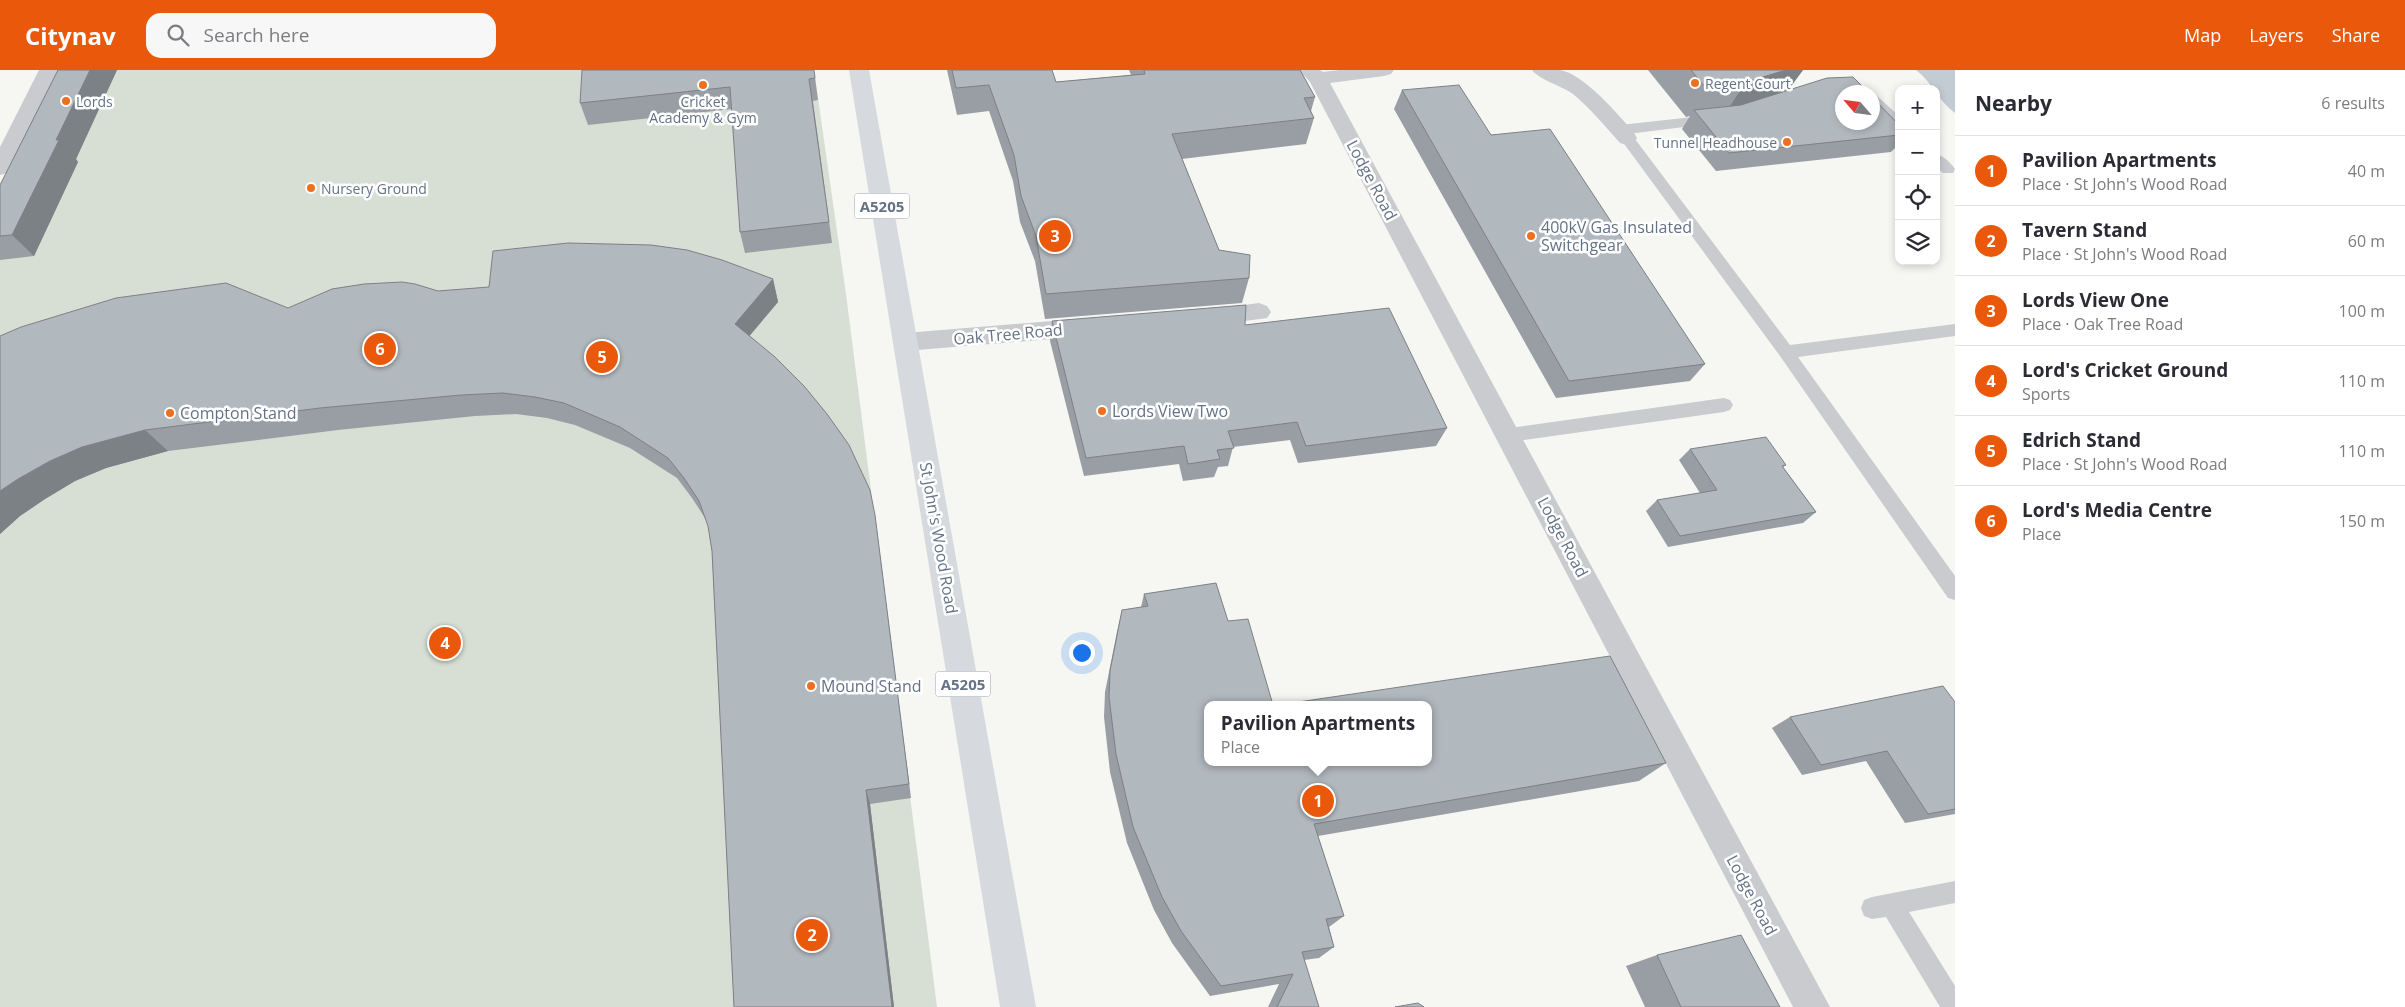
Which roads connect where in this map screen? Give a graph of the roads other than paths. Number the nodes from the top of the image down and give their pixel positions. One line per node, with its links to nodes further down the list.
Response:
1 (49, 70): 11 (street)
2 (859, 70): 17 (highway, St John's Wood Road / A5205)
3 (1384, 70): 5 (street)
4 (1542, 70): 9 (street)
5 (1314, 74): 20 (street, Lodge Road)
6 (1880, 106): 8 (lane)
7 (1728, 118): 9 (lane)
8 (1895, 120)
9 (1624, 134): 18 (lane)
10 (1940, 163): 12 (lane)
11 (0, 168)
12 (1948, 170)
13 (1260, 312): 14 (street)
14 (1184, 319)
15 (1112, 325): 17 (street, Oak Tree Road)
16 (1955, 330): 18 (lane)
17 (905, 342): 24 (highway, St John's Wood Road / A5205)
18 (1786, 352): 21 (lane)
19 (1724, 405): 20 (lane)
20 (1509, 435): 25 (street, Lodge Road)
21 (1955, 592)
22 (1955, 892): 23 (lane)
23 (1881, 906): 26 (lane)
24 (1018, 1007)
25 (1812, 1007)
26 (1954, 1007)

